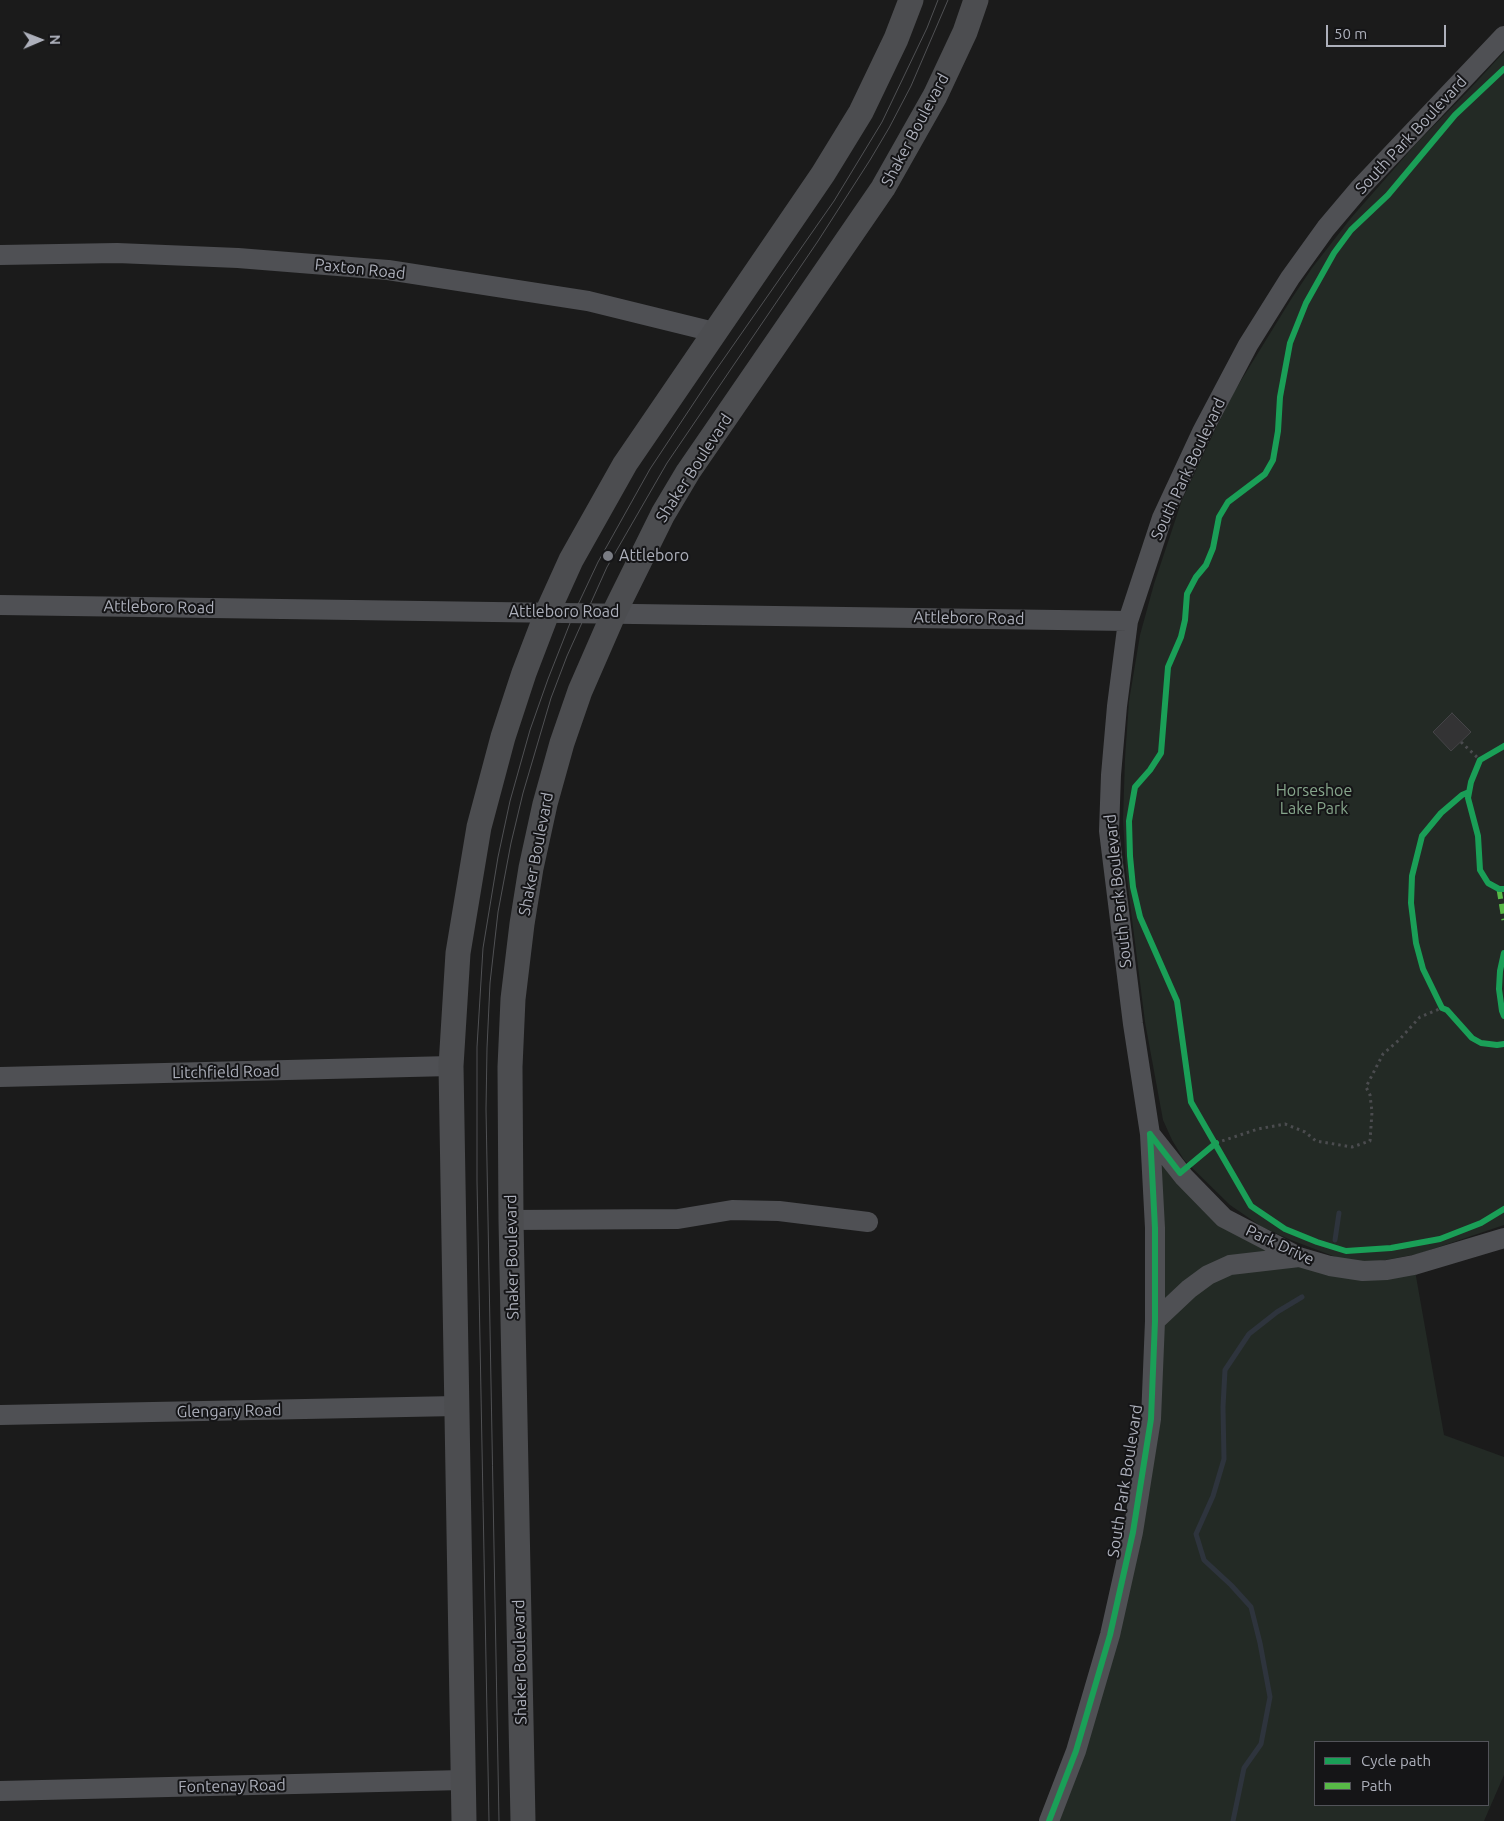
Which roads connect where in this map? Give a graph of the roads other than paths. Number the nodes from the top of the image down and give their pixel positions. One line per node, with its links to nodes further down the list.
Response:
1 (911, 0): 5 (main road)
2 (976, 0): 8 (main road, Shaker Boulevard)
3 (1504, 36): 9 (street, South Park Boulevard)
4 (0, 255): 5 (street, Paxton Road)
5 (714, 332): 7 (main road)
6 (0, 605): 7 (street, Attleboro Road)
7 (547, 612): 8 (street, Attleboro Road); 10 (main road)
8 (614, 613): 9 (street, Attleboro Road); 13 (main road, Shaker Boulevard)
9 (1128, 621): 12 (street, South Park Boulevard)
10 (451, 1066): 11 (street, Litchfield Road); 18 (main road)
11 (0, 1077)
12 (1150, 1134): 16 (street, Park Drive); 17 (street, South Park Boulevard)
13 (511, 1220): 14 (street); 23 (main road, Shaker Boulevard)
14 (868, 1222)
15 (1504, 1238): 16 (street, Park Drive)
16 (1299, 1257): 17 (street)
17 (1155, 1321): 24 (street, South Park Boulevard)
18 (457, 1406): 19 (street, Glengary Road); 20 (main road)
19 (0, 1415)
20 (464, 1780): 21 (street, Fontenay Road); 22 (main road)
21 (0, 1791)
22 (464, 1821)
23 (523, 1821)
24 (1049, 1821)

